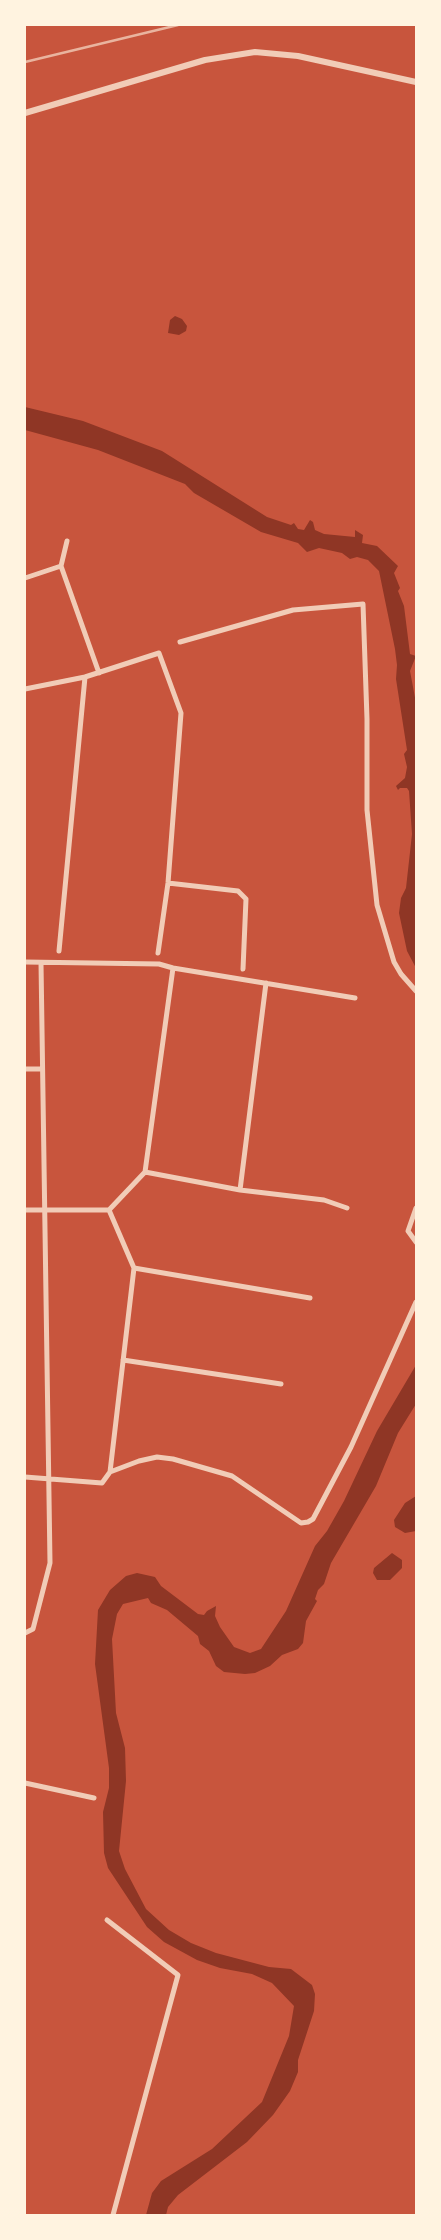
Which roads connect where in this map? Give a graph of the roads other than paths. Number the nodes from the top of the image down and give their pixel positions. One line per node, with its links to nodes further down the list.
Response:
1 (416, 82): 2 (street)
2 (25, 113)
3 (67, 540): 4 (street)
4 (61, 566): 5 (street); 7 (street)
5 (25, 578)
6 (180, 642): 18 (street)
7 (99, 673): 8 (street); 10 (street)
8 (85, 677): 9 (street); 11 (street)
9 (25, 689)
10 (168, 883): 12 (street); 16 (street)
11 (59, 951)
12 (158, 953)
13 (25, 962): 14 (street)
14 (41, 963): 15 (street); 21 (street)
15 (174, 968): 17 (street); 22 (street)
16 (243, 969)
17 (266, 983): 19 (street); 23 (street)
18 (416, 991)
19 (355, 998)
20 (25, 1069): 21 (street)
21 (42, 1070): 27 (street)
22 (145, 1172): 23 (street); 28 (street)
23 (240, 1190): 24 (street)
24 (347, 1208)
25 (416, 1208): 29 (street)
26 (25, 1210): 27 (street)
27 (44, 1210): 28 (street); 37 (street)
28 (109, 1210): 30 (street)
29 (416, 1242)
30 (134, 1268): 31 (street); 33 (street)
31 (310, 1298)
32 (416, 1302): 35 (street)
33 (123, 1360): 34 (street); 35 (street)
34 (281, 1384)
35 (110, 1472): 37 (street)
36 (25, 1477): 37 (street)
37 (47, 1479): 38 (street)
38 (25, 1633)
39 (25, 1783): 40 (street)
40 (94, 1798)
41 (107, 1920): 42 (street)
42 (114, 2215)

